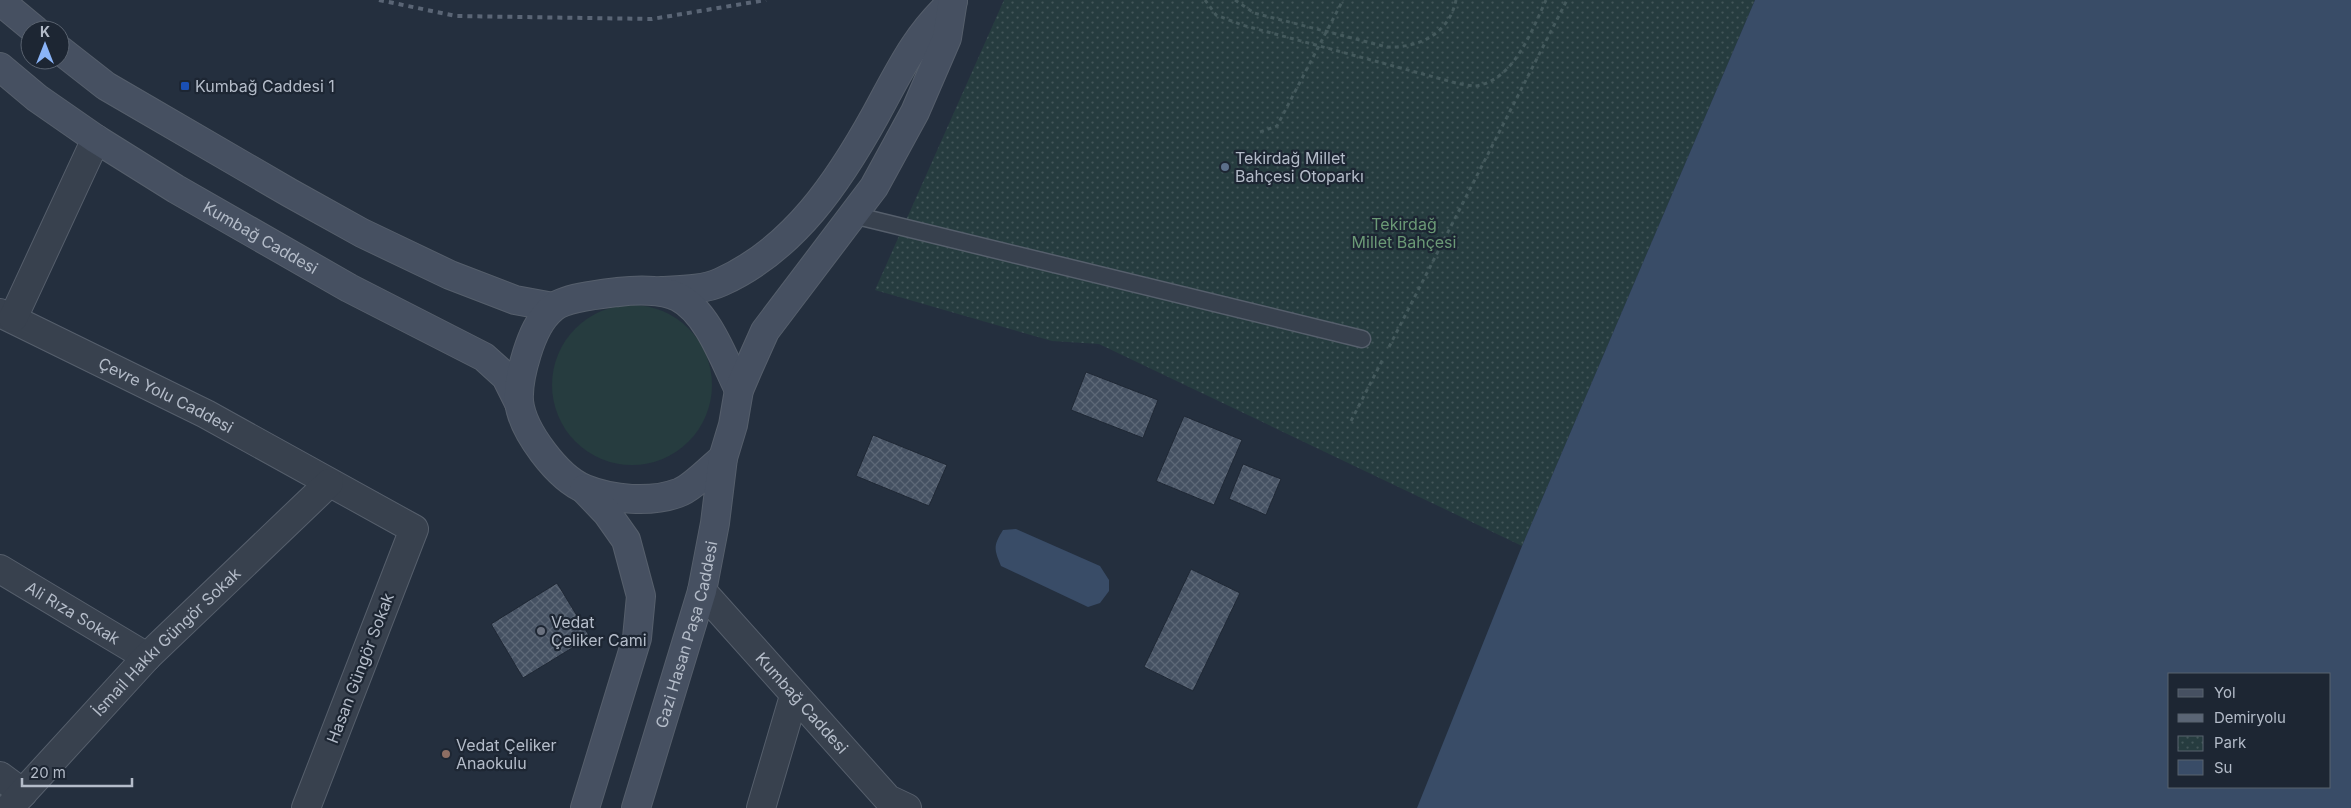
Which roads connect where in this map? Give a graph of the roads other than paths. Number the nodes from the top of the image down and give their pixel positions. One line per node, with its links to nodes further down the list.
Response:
1 (953, 1): 7 (street, Gazi Hasan Paşa Caddesi); 8 (street)
2 (0, 2): 3 (street)
3 (22, 20)
4 (70, 58): 9 (street)
5 (0, 67): 6 (street, Kumbağ Caddesi)
6 (96, 139): 10 (street); 13 (street, Kumbağ Caddesi)
7 (853, 215): 11 (lane); 12 (street, Gazi Hasan Paşa Caddesi)
8 (653, 292): 9 (street); 12 (street)
9 (553, 307): 13 (street)
10 (7, 315): 15 (street, Çevre Yolu Caddesi)
11 (1362, 339)
12 (740, 390): 14 (street, Gazi Hasan Paşa Caddesi)
13 (519, 403): 16 (street)
14 (723, 458): 16 (street); 19 (street, Gazi Hasan Paşa Caddesi)
15 (329, 483): 17 (street, Çevre Yolu Caddesi); 20 (street, İsmail Hakkı Güngör Sokak)
16 (584, 489): 25 (street)
17 (414, 529): 24 (street, Hasan Güngör Sokak)
18 (0, 568): 20 (street, Ali Rıza Sokak)
19 (702, 591): 21 (street, Kumbağ Caddesi); 26 (street, Gazi Hasan Paşa Caddesi)
20 (147, 657): 23 (street, İsmail Hakkı Güngör Sokak)
21 (794, 696): 27 (street); 28 (street, Kumbağ Caddesi)
22 (0, 776): 23 (street)
23 (16, 800)
24 (306, 808)
25 (585, 808)
26 (636, 808)
27 (761, 808)
28 (907, 808)

